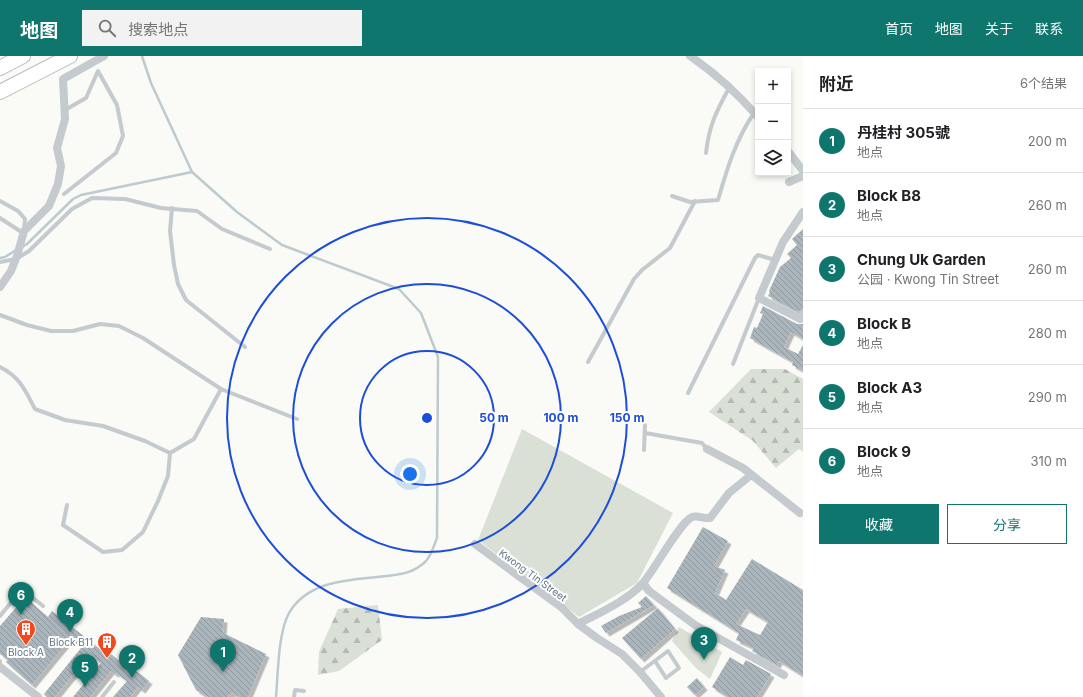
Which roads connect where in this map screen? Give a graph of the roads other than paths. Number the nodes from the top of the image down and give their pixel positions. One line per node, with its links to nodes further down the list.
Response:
1 (23, 56): 5 (highway)
2 (70, 56): 7 (highway)
3 (104, 56): 8 (street)
4 (690, 56): 6 (street)
5 (0, 68)
6 (729, 88): 9 (street); 11 (lane)
7 (0, 92)
8 (65, 110): 16 (lane); 23 (street)
9 (755, 114)
10 (755, 116): 19 (lane)
11 (706, 153)
12 (791, 157): 13 (street)
13 (803, 171)
14 (803, 176): 15 (street)
15 (789, 182)
16 (64, 194)
17 (672, 196): 19 (lane)
18 (0, 201): 23 (lane)
19 (695, 201): 33 (lane)
20 (172, 208): 24 (lane); 25 (lane); 32 (lane)
21 (803, 212): 26 (street)
22 (0, 218): 23 (lane)
23 (23, 232): 25 (street)
24 (270, 250)
25 (16, 258): 27 (lane); 28 (street)
26 (775, 260): 29 (street); 37 (lane)
27 (0, 262)
28 (0, 287)
29 (759, 298): 30 (street); 34 (lane)
30 (803, 314)
31 (0, 315): 36 (lane)
32 (245, 347)
33 (588, 362)
34 (733, 364)
35 (0, 367): 43 (lane)
36 (221, 389): 38 (lane); 43 (lane)
37 (688, 393)
38 (297, 419)
39 (646, 425): 40 (lane)
40 (645, 433): 41 (lane); 42 (lane)
41 (707, 449): 44 (street)
42 (644, 450)
43 (170, 453): 45 (lane)
44 (751, 475): 46 (street); 48 (street)
45 (67, 505)
46 (800, 513)
47 (474, 544): 51 (street, Kwong Tin Street)
48 (643, 583): 51 (street); 55 (street)
49 (43, 606): 50 (lane)
50 (0, 616)
51 (578, 624): 54 (street, Kwong Tin Street)
52 (655, 661): 52 (lane); 54 (lane)
53 (0, 667): 59 (street)
54 (640, 672): 58 (street, Kwong Tin Street)
55 (784, 675)
56 (114, 682): 60 (lane)
57 (304, 691): 61 (lane)
58 (658, 696)
59 (38, 697)
60 (102, 697)
61 (294, 697)

